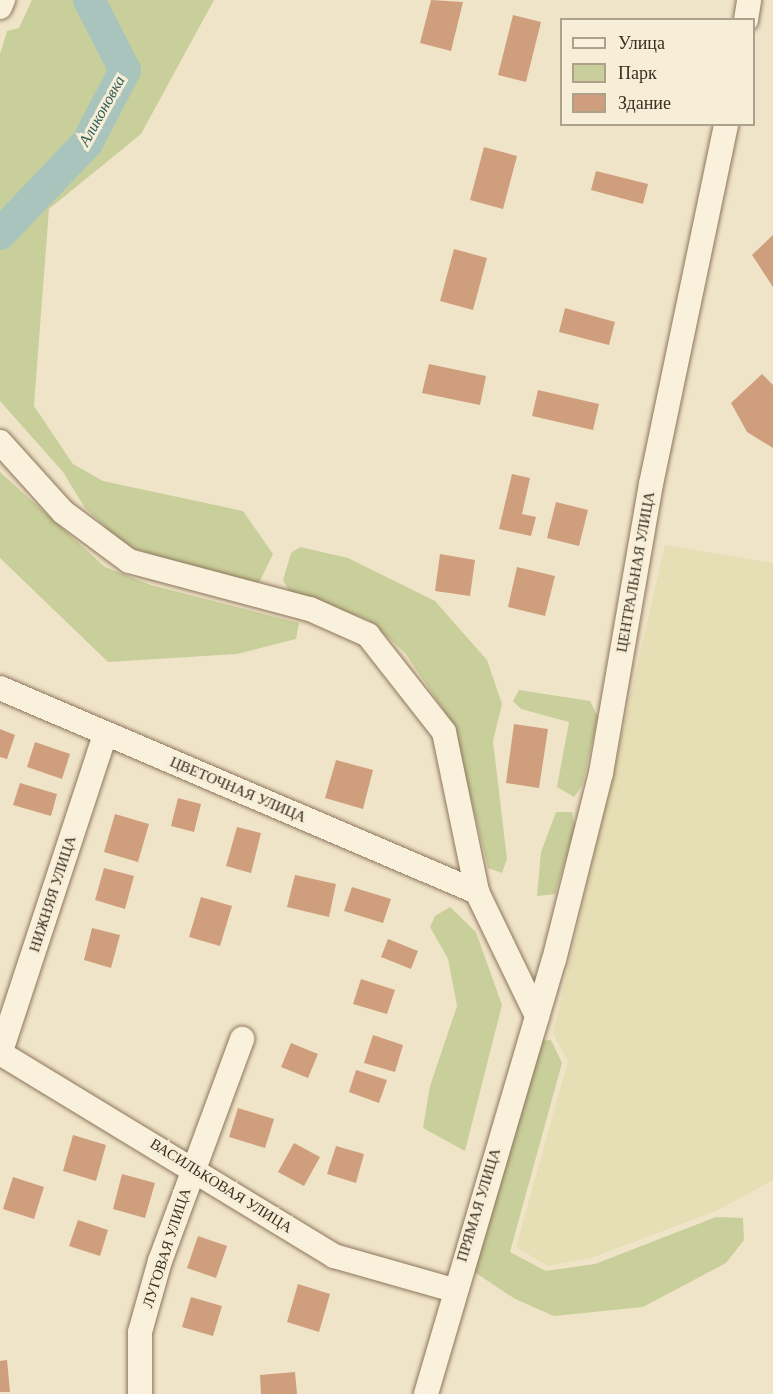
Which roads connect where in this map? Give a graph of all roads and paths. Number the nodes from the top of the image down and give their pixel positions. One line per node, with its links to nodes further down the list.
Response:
1 (3, 0): 3 (street)
2 (749, 0): 4 (street)
3 (0, 7)
4 (746, 18)
5 (726, 126): 10 (street, ЦЕНТРАЛЬНАЯ УЛИЦА)
6 (0, 442): 9 (street)
7 (0, 688): 8 (street, ЦВЕТОЧНАЯ УЛИЦА)
8 (105, 734): 9 (street, ЦВЕТОЧНАЯ УЛИЦА); 12 (street, НИЖНЯЯ УЛИЦА)
9 (477, 892): 10 (street)
10 (537, 1017): 14 (street, ПРЯМАЯ УЛИЦА)
11 (242, 1039): 13 (street, ЛУГОВАЯ УЛИЦА)
12 (0, 1054): 13 (street, ВАСИЛЬКОВАЯ УЛИЦА)
13 (194, 1168): 14 (street, ВАСИЛЬКОВАЯ УЛИЦА); 15 (street, ЛУГОВАЯ УЛИЦА)
14 (453, 1290): 16 (street, ПРЯМАЯ УЛИЦА)
15 (140, 1394)
16 (426, 1394)

